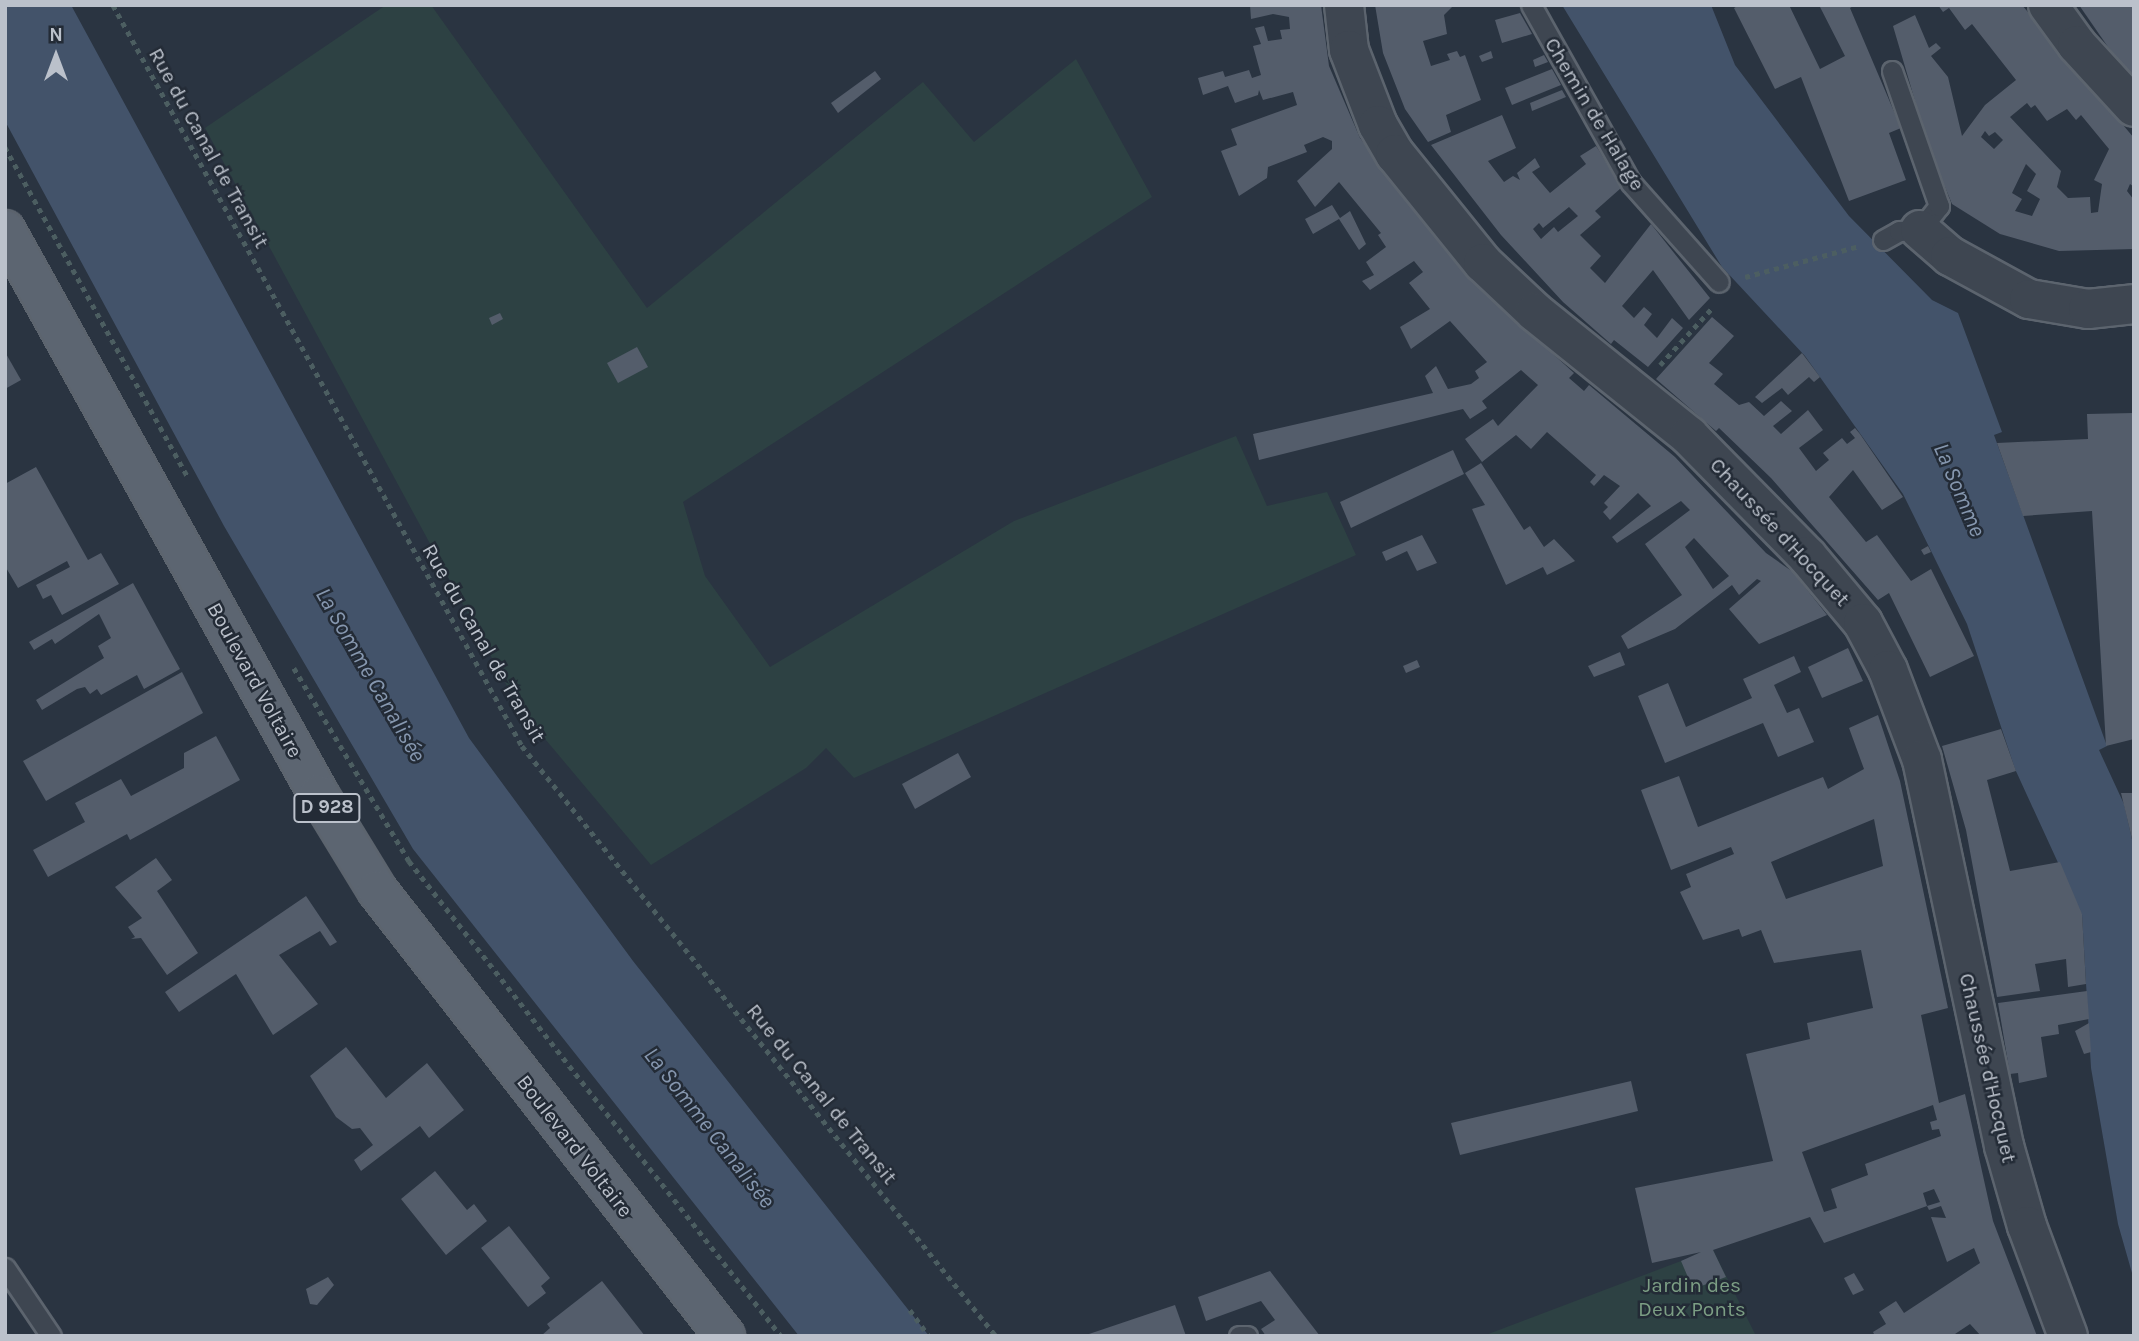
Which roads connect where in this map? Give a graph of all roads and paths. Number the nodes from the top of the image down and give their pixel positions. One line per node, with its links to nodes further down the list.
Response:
1 (113, 5): 22 (path, Rue du Canal de Transit)
2 (1344, 5): 13 (street, Chaussée d'Hocquet)
3 (1531, 5): 11 (lane, Chemin de Halage)
4 (2048, 5): 6 (street)
5 (1892, 71): 8 (lane)
6 (2134, 107)
7 (5, 147): 14 (path)
8 (1910, 227): 10 (path); 12 (street)
9 (5, 230): 19 (main road, Boulevard Voltaire / D 928)
10 (1740, 278)
11 (1719, 282): 13 (path)
12 (2134, 304)
13 (1634, 394): 25 (street, Chaussée d'Hocquet)
14 (195, 490)
15 (290, 662): 20 (path)
16 (5, 1268): 18 (lane)
17 (910, 1310): 21 (path)
18 (51, 1336)
19 (725, 1336)
20 (780, 1336)
21 (929, 1336)
22 (996, 1336)
23 (1239, 1336): 24 (lane)
24 (1247, 1336)
25 (2068, 1336)

